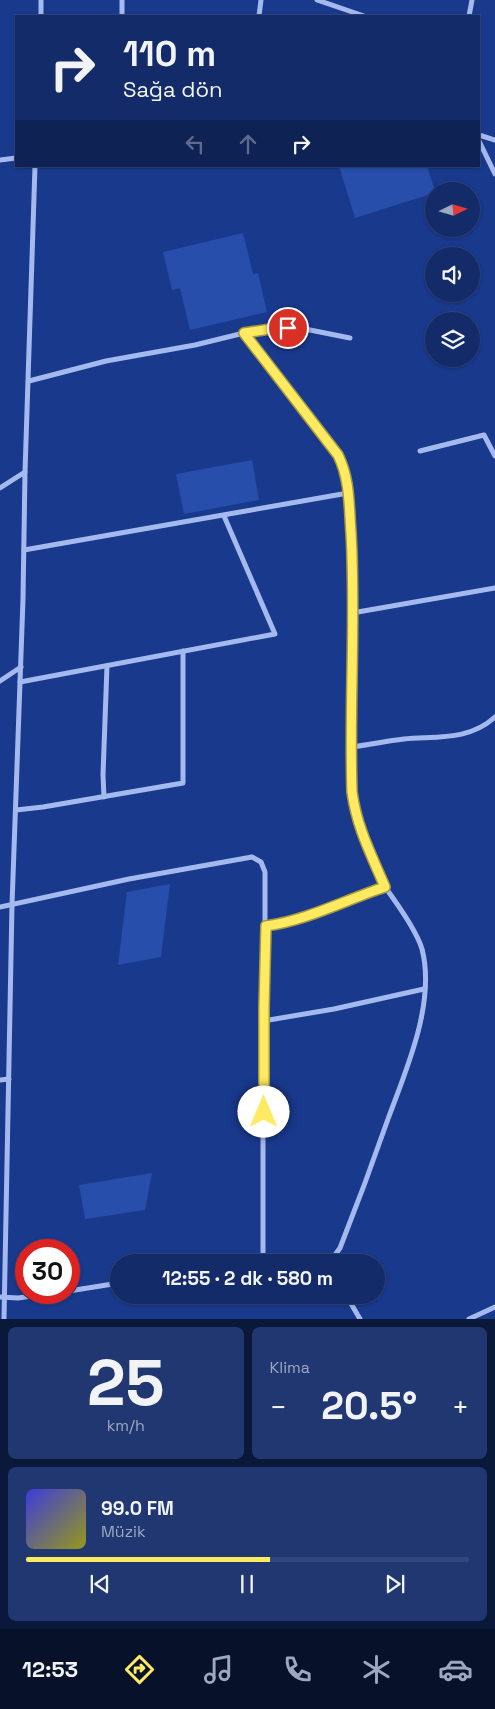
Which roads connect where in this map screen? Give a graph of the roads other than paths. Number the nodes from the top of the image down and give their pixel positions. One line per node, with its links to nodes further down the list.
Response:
1 (41, 0): 6 (street)
2 (122, 0): 7 (street)
3 (261, 0): 8 (street)
4 (317, 0): 9 (street)
5 (472, 0): 10 (street)
6 (41, 15)
7 (122, 15)
8 (259, 15)
9 (361, 15)
10 (469, 15)
11 (480, 135): 12 (street)
12 (495, 140)
13 (480, 143): 17 (street)
14 (15, 158): 15 (street)
15 (0, 160)
16 (35, 167): 20 (street)
17 (495, 174)
18 (244, 333): 19 (street); 20 (street); 25 (street)
19 (350, 338)
20 (29, 381): 23 (street)
21 (420, 451): 22 (street)
22 (495, 456)
23 (25, 472): 24 (street); 27 (street)
24 (0, 488)
25 (348, 493): 26 (street); 29 (street)
26 (224, 516): 27 (street); 30 (street)
27 (24, 550): 32 (street)
28 (495, 588): 29 (street)
29 (352, 613): 36 (street)
30 (183, 651): 31 (street); 37 (street)
31 (107, 666): 34 (street); 37 (street)
32 (21, 668): 33 (street); 34 (street)
33 (0, 681)
34 (20, 682): 38 (street)
35 (495, 717): 36 (street)
36 (350, 748): 39 (street)
37 (104, 797): 38 (street)
38 (16, 810): 40 (street)
39 (385, 887): 42 (street); 43 (street)
40 (12, 905): 41 (street); 42 (street); 45 (street)
41 (0, 907)
42 (266, 926): 44 (street)
43 (424, 989): 44 (street); 48 (street)
44 (264, 1021): 47 (street)
45 (9, 1079): 46 (street); 51 (street)
46 (0, 1080)
47 (262, 1254)
48 (336, 1254)
49 (110, 1284): 50 (street)
50 (80, 1289)
51 (2, 1297): 52 (street); 55 (street)
52 (15, 1297)
53 (351, 1304): 56 (street)
54 (495, 1307): 57 (street)
55 (4, 1319)
56 (360, 1319)
57 (469, 1319)

